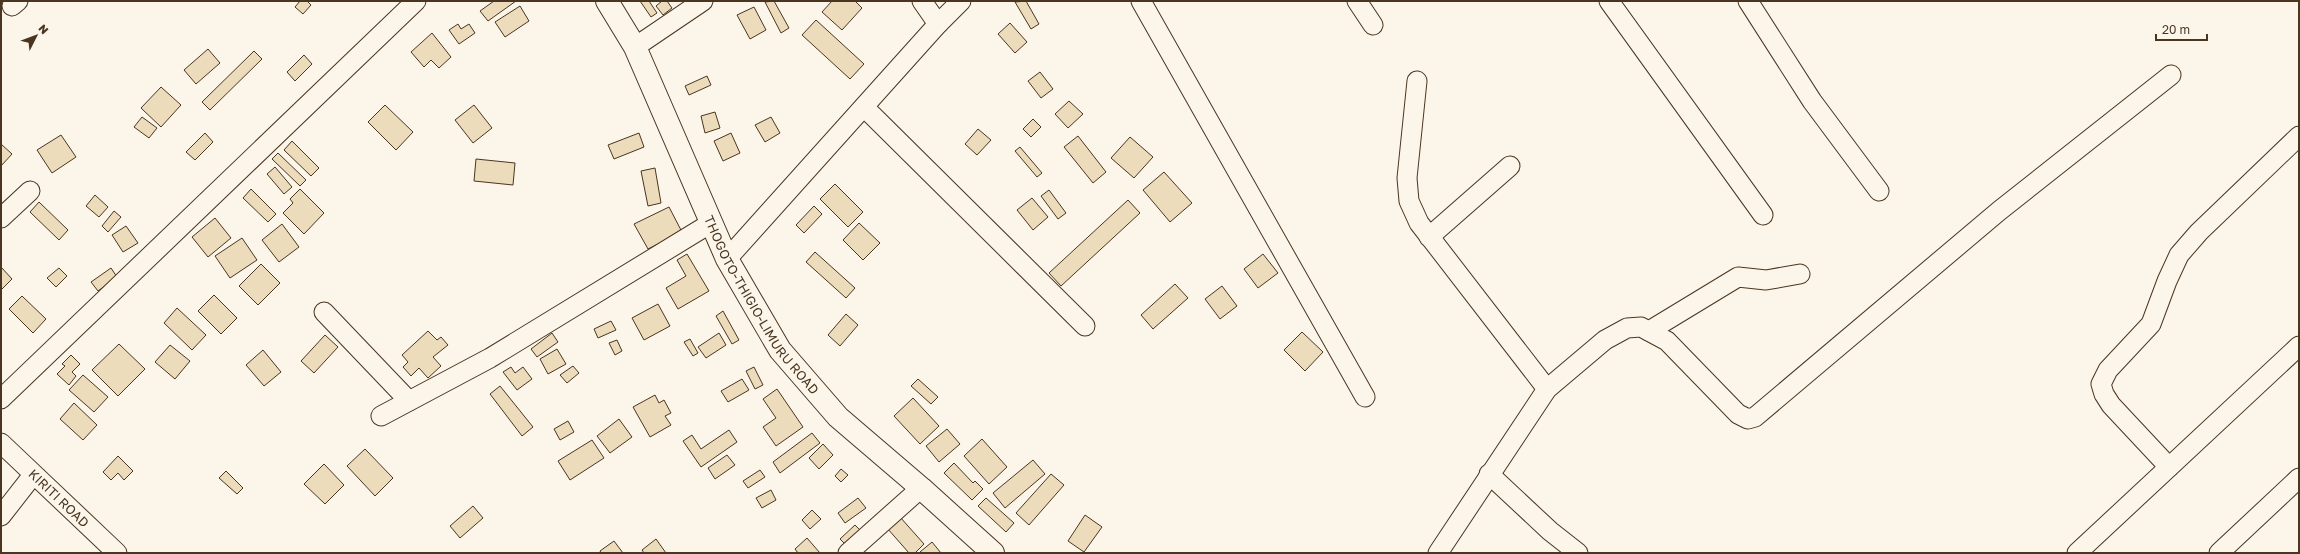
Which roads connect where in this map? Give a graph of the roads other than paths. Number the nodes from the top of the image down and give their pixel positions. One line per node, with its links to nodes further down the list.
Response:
1 (416, 1): 32 (street)
2 (607, 1): 12 (highway, THOGOTO-THIGIO-LIMURU ROAD)
3 (703, 1): 12 (street)
4 (922, 1): 10 (street)
5 (961, 1): 10 (street)
6 (1141, 1): 31 (street)
7 (1357, 1): 11 (street)
8 (1609, 1): 20 (street)
9 (1748, 1): 19 (street)
10 (938, 24): 15 (street)
11 (1373, 25)
12 (635, 47): 22 (highway, THOGOTO-THIGIO-LIMURU ROAD)
13 (2171, 75): 28 (street)
14 (1417, 82): 23 (street)
15 (864, 108): 24 (street); 27 (street)
16 (2299, 136): 36 (street)
17 (1510, 166): 23 (street)
18 (30, 191): 21 (street)
19 (1880, 191)
20 (1763, 215)
21 (1, 218)
22 (711, 223): 24 (highway, THOGOTO-THIGIO-LIMURU ROAD); 33 (street)
23 (1429, 237): 30 (street)
24 (727, 259): 40 (highway, THOGOTO-THIGIO-LIMURU ROAD)
25 (1800, 274): 28 (street)
26 (324, 312): 33 (street)
27 (1085, 326)
28 (1649, 332): 30 (street)
29 (2299, 346): 36 (street)
30 (1547, 389): 37 (street)
31 (1365, 397)
32 (1, 399)
33 (409, 401): 34 (street)
34 (381, 416)
35 (1, 443): 38 (street, KIRITI ROAD)
36 (2169, 467): 47 (street)
37 (1489, 474): 45 (street); 46 (street)
38 (33, 476): 41 (street); 42 (street, KIRITI ROAD)
39 (2299, 478): 48 (street)
40 (922, 488): 43 (street); 44 (highway, THOGOTO-THIGIO-LIMURU ROAD)
41 (1, 516)
42 (117, 553)
43 (848, 553)
44 (993, 553)
45 (1438, 553)
46 (1578, 553)
47 (2077, 553)
48 (2219, 553)

